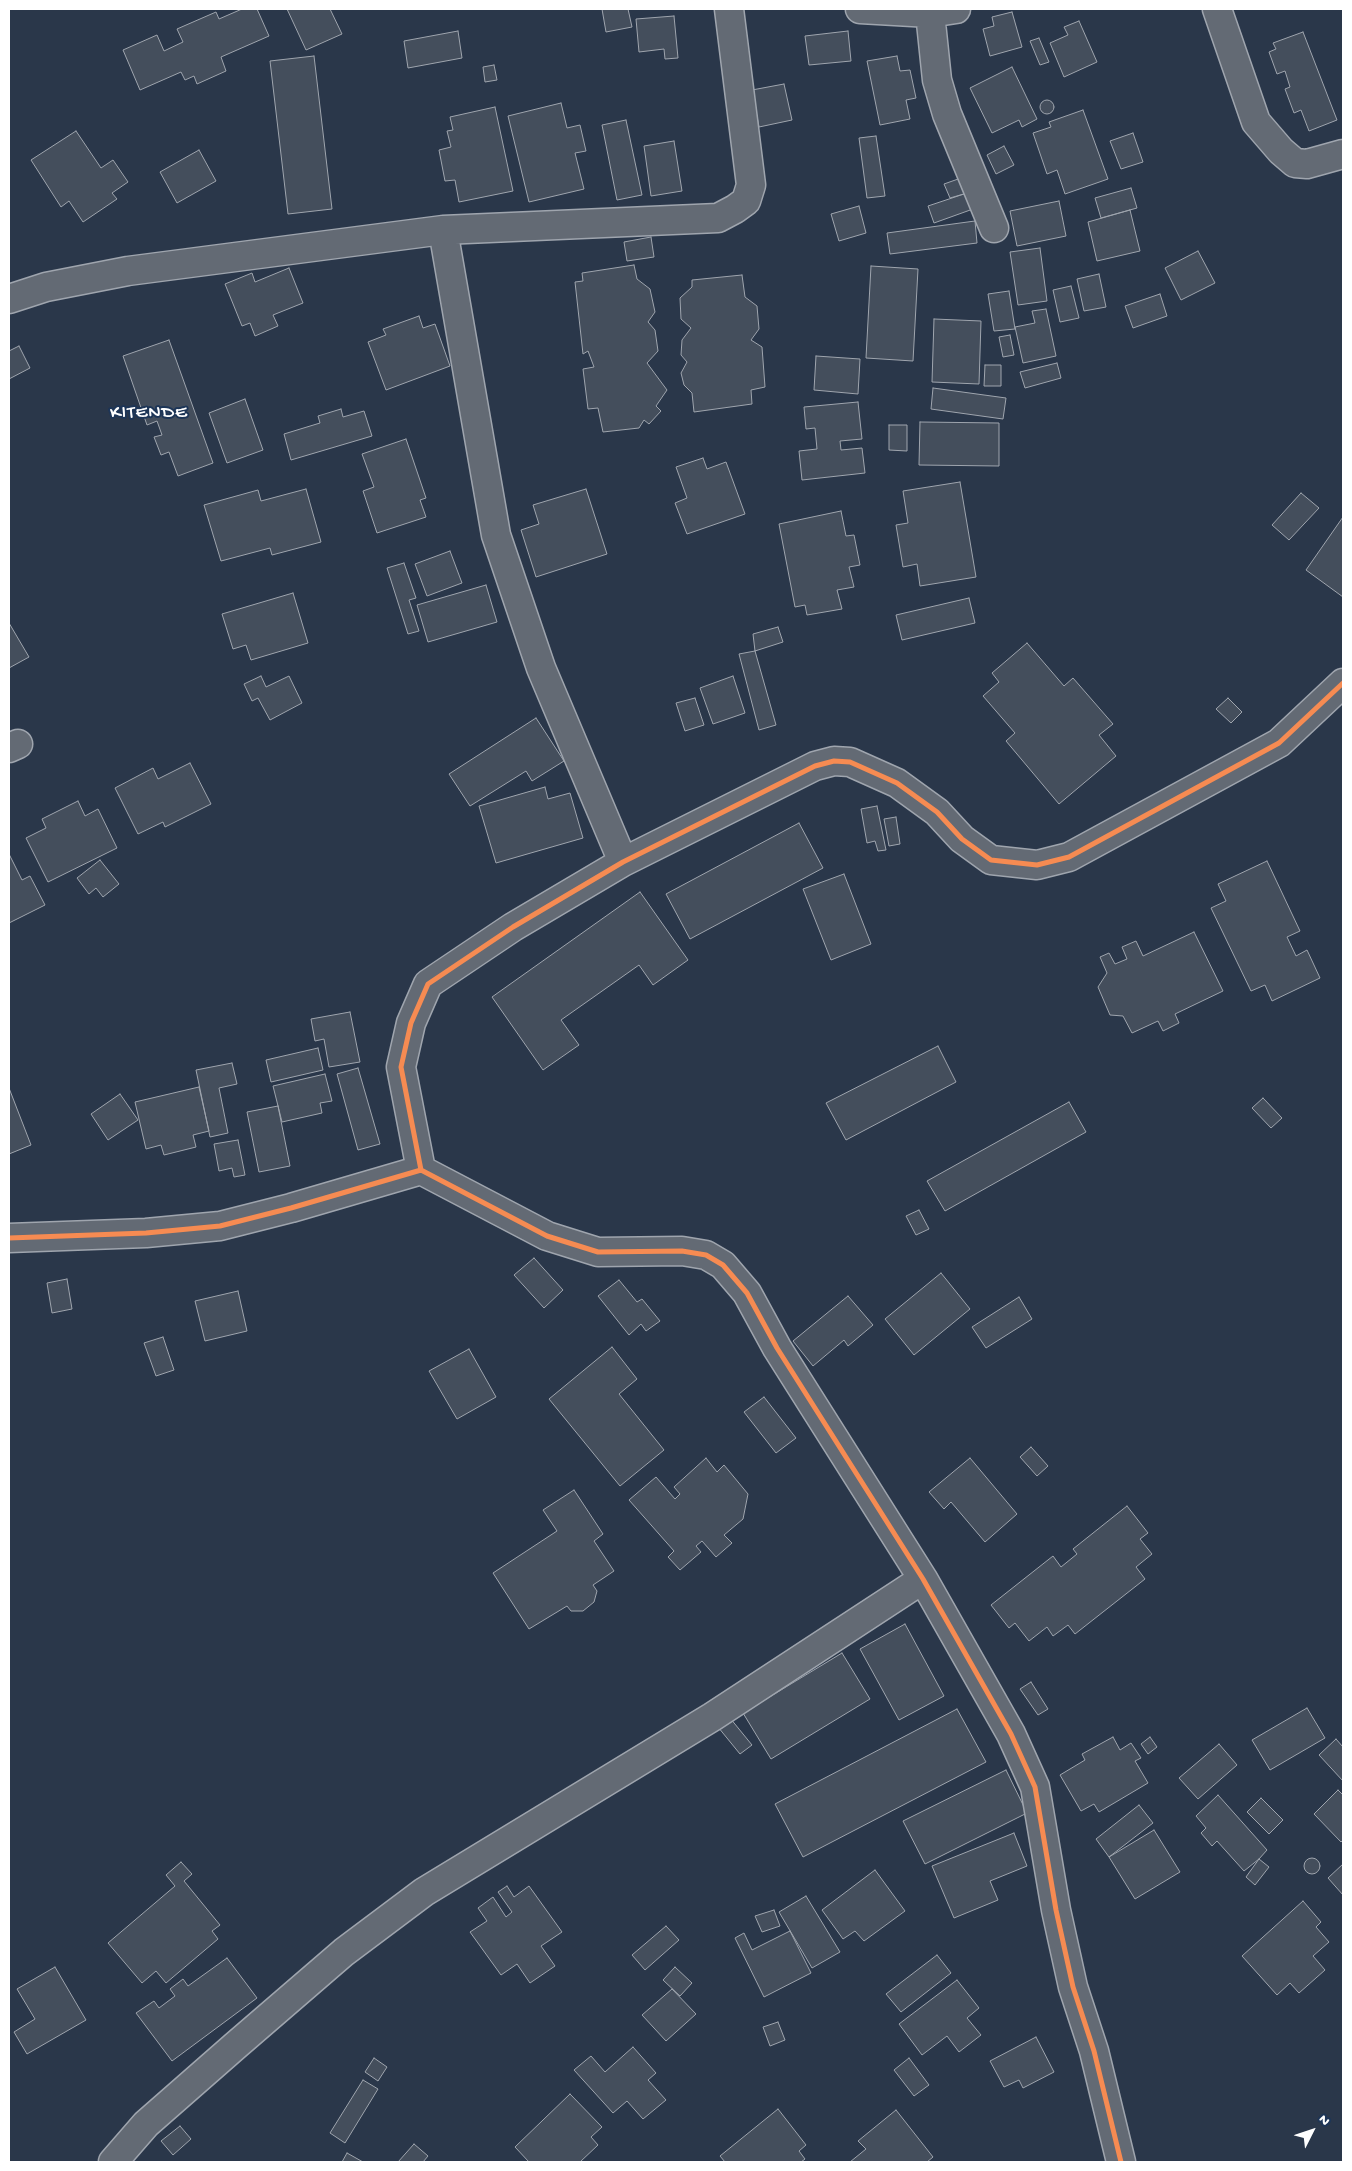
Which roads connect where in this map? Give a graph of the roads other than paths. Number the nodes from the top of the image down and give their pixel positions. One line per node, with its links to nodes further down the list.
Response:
1 (729, 9): 7 (street)
2 (860, 9): 4 (street)
3 (1217, 9): 5 (street)
4 (943, 11): 6 (street)
5 (1343, 154)
6 (994, 228)
7 (444, 230): 8 (street); 10 (street)
8 (9, 299)
9 (1343, 684): 10 (street)
10 (623, 862): 11 (street)
11 (421, 1170): 12 (street); 13 (street)
12 (9, 1238)
13 (923, 1579): 14 (street); 15 (street)
14 (113, 2162)
15 (1121, 2162)

